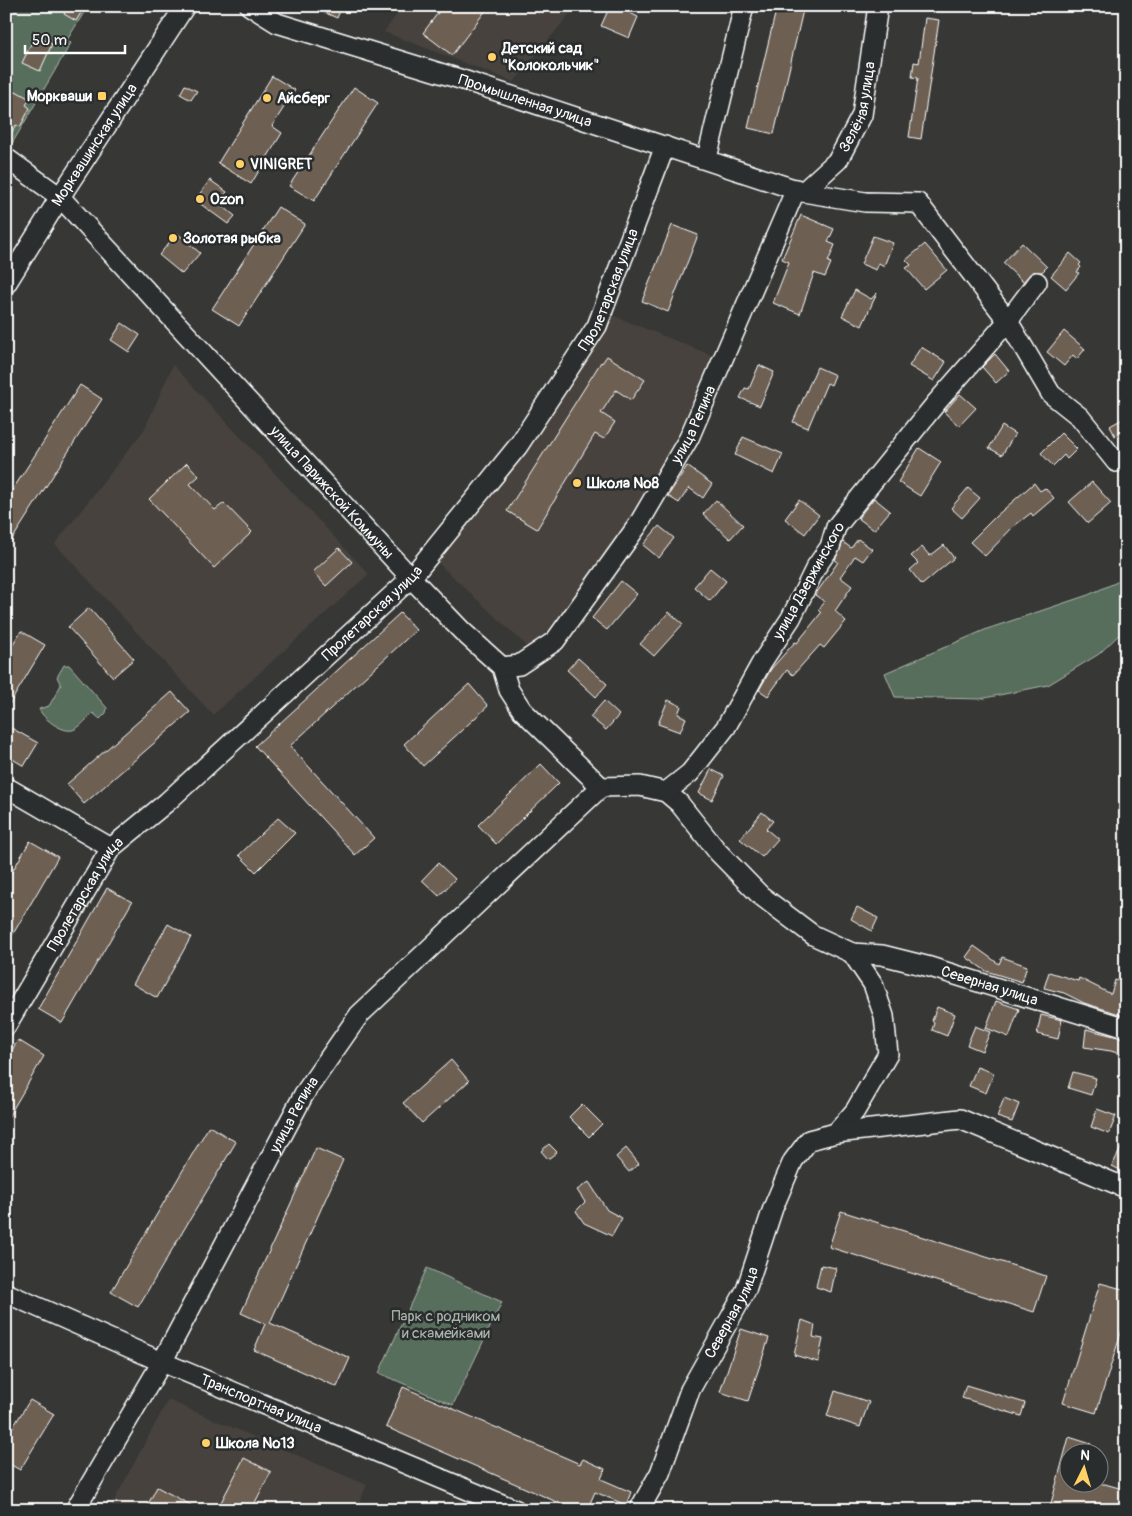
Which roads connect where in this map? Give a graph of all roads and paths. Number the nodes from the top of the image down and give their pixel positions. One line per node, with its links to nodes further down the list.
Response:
1 (185, 6): 9 (street, Морквашинская улица)
2 (250, 6): 5 (street, Промышленная улица)
3 (744, 6): 7 (street)
4 (878, 6): 8 (street, Зелёная улица)
5 (665, 146): 7 (street, Промышленная улица); 14 (street, Пролетарская улица)
6 (6, 158): 9 (street, улица Парижской Коммуны)
7 (707, 158): 8 (street, Промышленная улица)
8 (800, 190): 12 (street, Промышленная улица); 15 (street, улица Репина)
9 (60, 197): 11 (street, Морквашинская улица); 14 (street, улица Парижской Коммуны)
10 (1037, 282): 12 (street, улица Дзержинского)
11 (6, 284)
12 (1008, 321): 13 (street); 18 (street, улица Дзержинского)
13 (1116, 462)
14 (411, 578): 15 (street, улица Парижской Коммуны); 19 (street, Пролетарская улица)
15 (502, 667): 16 (street)
16 (601, 786): 18 (street); 26 (street, улица Репина)
17 (6, 787): 19 (street)
18 (666, 792): 20 (street, Северная улица)
19 (111, 848): 21 (street, Пролетарская улица)
20 (852, 953): 22 (street, Северная улица); 23 (street)
21 (6, 1026)
22 (1126, 1028)
23 (836, 1133): 24 (street, Северная улица); 29 (street, Северная улица)
24 (1126, 1188)
25 (6, 1293): 26 (street, Транспортная улица)
26 (162, 1362): 27 (street, улица Репина); 28 (street, Транспортная улица)
27 (75, 1510)
28 (516, 1510)
29 (639, 1510)

